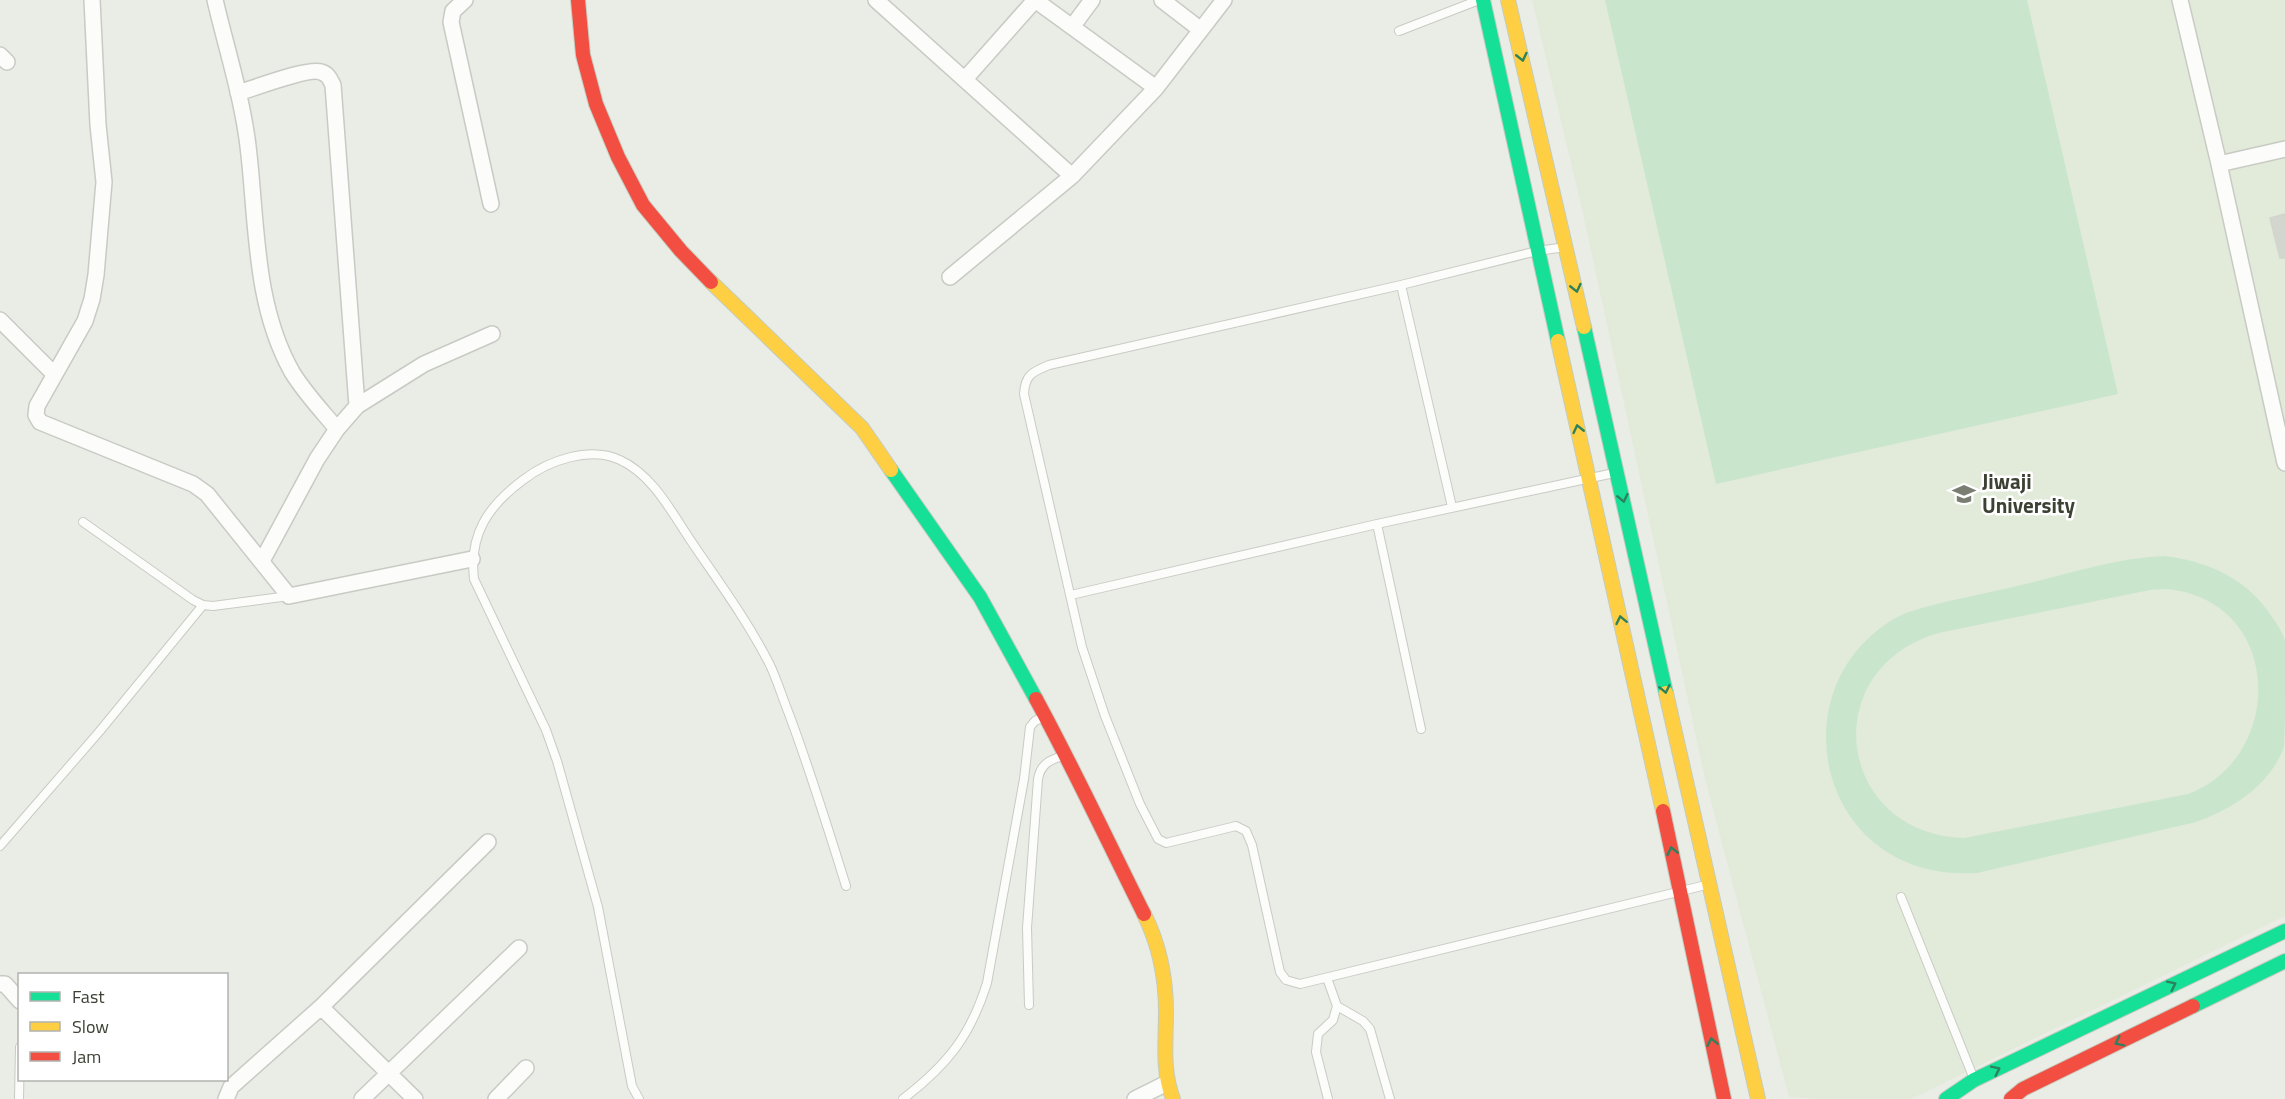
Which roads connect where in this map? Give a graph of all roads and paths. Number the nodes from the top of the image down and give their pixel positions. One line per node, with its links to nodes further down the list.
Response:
1 (92, 0): 29 (street)
2 (215, 0): 18 (street)
3 (465, 0): 22 (street)
4 (578, 0): 44 (main road)
5 (876, 0): 16 (street)
6 (1035, 0): 13 (street); 16 (street)
7 (1092, 0): 13 (street)
8 (1162, 0): 14 (street)
9 (1224, 0): 14 (street)
10 (1481, 0): 15 (lane); 24 (main road)
11 (1508, 0): 23 (main road, one-way to 23)
12 (2180, 0): 20 (street)
13 (1072, 27): 17 (street)
14 (1201, 30): 17 (street)
15 (1399, 31)
16 (965, 79): 21 (street)
17 (1156, 88): 21 (street)
18 (238, 93): 30 (street); 31 (street)
19 (2285, 149): 20 (street)
20 (2219, 164): 32 (street)
21 (1072, 176): 25 (street)
22 (491, 204)
23 (1567, 247): 24 (lane); 34 (main road, one-way to 34)
24 (1537, 251): 26 (lane); 35 (main road, one-way to 24)
25 (950, 277)
26 (1401, 285): 36 (lane); 42 (lane)
27 (0, 320): 29 (street)
28 (492, 334): 30 (street)
29 (54, 375): 40 (street)
30 (357, 406): 31 (street)
31 (338, 429): 40 (street)
32 (2283, 446): 33 (street)
33 (2285, 463)
34 (1617, 472): 35 (lane); 49 (main road, one-way to 49)
35 (1589, 477): 36 (lane); 51 (main road, one-way to 35)
36 (1452, 507): 38 (lane)
37 (83, 522): 43 (lane)
38 (1377, 524): 42 (lane); 45 (lane)
39 (472, 559): 41 (street); 50 (lane); 73 (lane)
40 (262, 561): 41 (street)
41 (289, 596): 43 (lane)
42 (1071, 596): 56 (lane)
43 (203, 605): 48 (lane)
44 (1046, 717): 46 (main road); 74 (lane)
45 (1421, 729)
46 (1066, 754): 59 (lane); 66 (main road)
47 (488, 842): 61 (street)
48 (0, 846)
49 (1707, 884): 51 (lane); 80 (main road)
50 (846, 886)
51 (1682, 890): 56 (lane); 79 (main road, one-way to 51)
52 (1900, 897): 64 (lane)
53 (2285, 931): 64 (main road, one-way to 53)
54 (519, 948): 63 (street)
55 (2285, 961): 67 (main road, one-way to 67)
56 (1327, 978): 60 (lane)
57 (0, 984): 58 (street)
58 (18, 999)
59 (1029, 1005)
60 (1337, 1006): 77 (lane); 78 (lane)
61 (321, 1007): 63 (street); 69 (street)
62 (526, 1068): 72 (street)
63 (389, 1073): 70 (street); 71 (street)
64 (1974, 1080): 81 (main road)
65 (19, 1081): 68 (lane)
66 (1167, 1083): 75 (street); 76 (main road)
67 (2025, 1094): 82 (main road)
68 (19, 1099)
69 (226, 1099)
70 (362, 1099)
71 (415, 1099)
72 (496, 1099)
73 (639, 1099)
74 (903, 1099)
75 (1135, 1099)
76 (1173, 1099)
77 (1328, 1099)
78 (1390, 1099)
79 (1724, 1099)
80 (1758, 1099)
81 (1946, 1099)
82 (2011, 1099)

